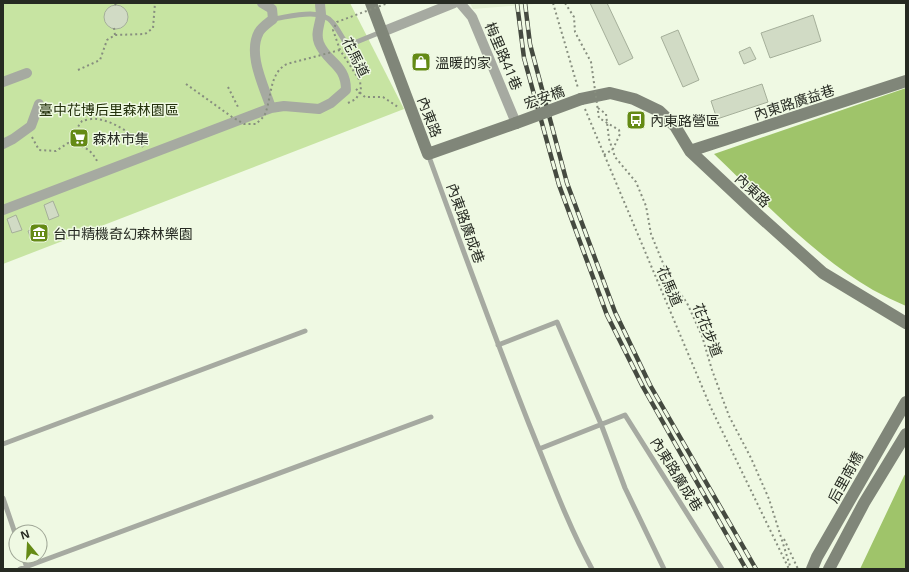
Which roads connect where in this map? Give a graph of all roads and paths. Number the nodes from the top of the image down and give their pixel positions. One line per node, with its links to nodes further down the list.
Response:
1 (156, 3): 14 (path)
2 (262, 3): 11 (street)
3 (320, 3): 10 (street)
4 (371, 3): 13 (street, 內東路)
5 (388, 3): 15 (path, 花馬道, bridge)
6 (454, 3): 13 (street)
7 (460, 3): 30 (street, 梅里路41巷)
8 (553, 3): 23 (path, 花馬道)
9 (565, 3): 27 (path, bridge)
10 (321, 15): 11 (lane); 13 (lane); 18 (street)
11 (273, 19): 26 (street)
12 (114, 28): 14 (path)
13 (382, 32): 36 (street, 內東路)
14 (115, 35): 16 (path)
15 (340, 50): 21 (path, bridge); 24 (path, 花馬道, bridge)
16 (78, 70)
17 (28, 73): 20 (street)
18 (346, 80): 26 (street); 28 (path)
19 (906, 81): 35 (street, 內東路廣益巷)
20 (3, 82)
21 (186, 84)
22 (228, 87): 29 (path)
23 (581, 99): 30 (street, 宏安橋, bridge); 35 (street, 內東路); 38 (path, 花馬道)
24 (348, 103)
25 (39, 104): 31 (street)
26 (271, 108): 29 (street)
27 (598, 108): 34 (path, 花花步道); 34 (path, bridge)
28 (400, 113)
29 (243, 118): 37 (street)
30 (516, 122): 36 (street, 內東路)
31 (31, 126): 32 (street); 33 (path)
32 (3, 144)
33 (73, 144): 37 (path); 39 (path)
34 (613, 150): 38 (path); 52 (path, 花花步道)
35 (690, 151): 41 (street, 內東路)
36 (428, 154): 43 (lane, 內東路廣成巷)
37 (149, 155): 39 (street)
38 (604, 155): 58 (path, 花馬道)
39 (102, 172): 40 (street)
40 (3, 210)
41 (906, 322)
42 (305, 331): 48 (lane)
43 (498, 345): 46 (lane); 49 (lane, 內東路廣成巷)
44 (906, 402): 60 (street, 后里南橋)
45 (431, 417): 53 (lane)
46 (601, 424): 49 (lane, 內東路廣成巷); 56 (lane); 57 (lane, 內東路廣成巷)
47 (906, 434): 61 (street, 后里南橋)
48 (3, 444)
49 (539, 449): 55 (lane)
50 (3, 498): 51 (lane)
51 (12, 524)
52 (782, 534): 58 (path, 花花步道); 59 (path, 花花步道)
53 (27, 568): 54 (lane)
54 (20, 569)
55 (592, 569)
56 (664, 569)
57 (722, 569)
58 (790, 569)
59 (798, 569)
60 (812, 569)
61 (829, 569)

